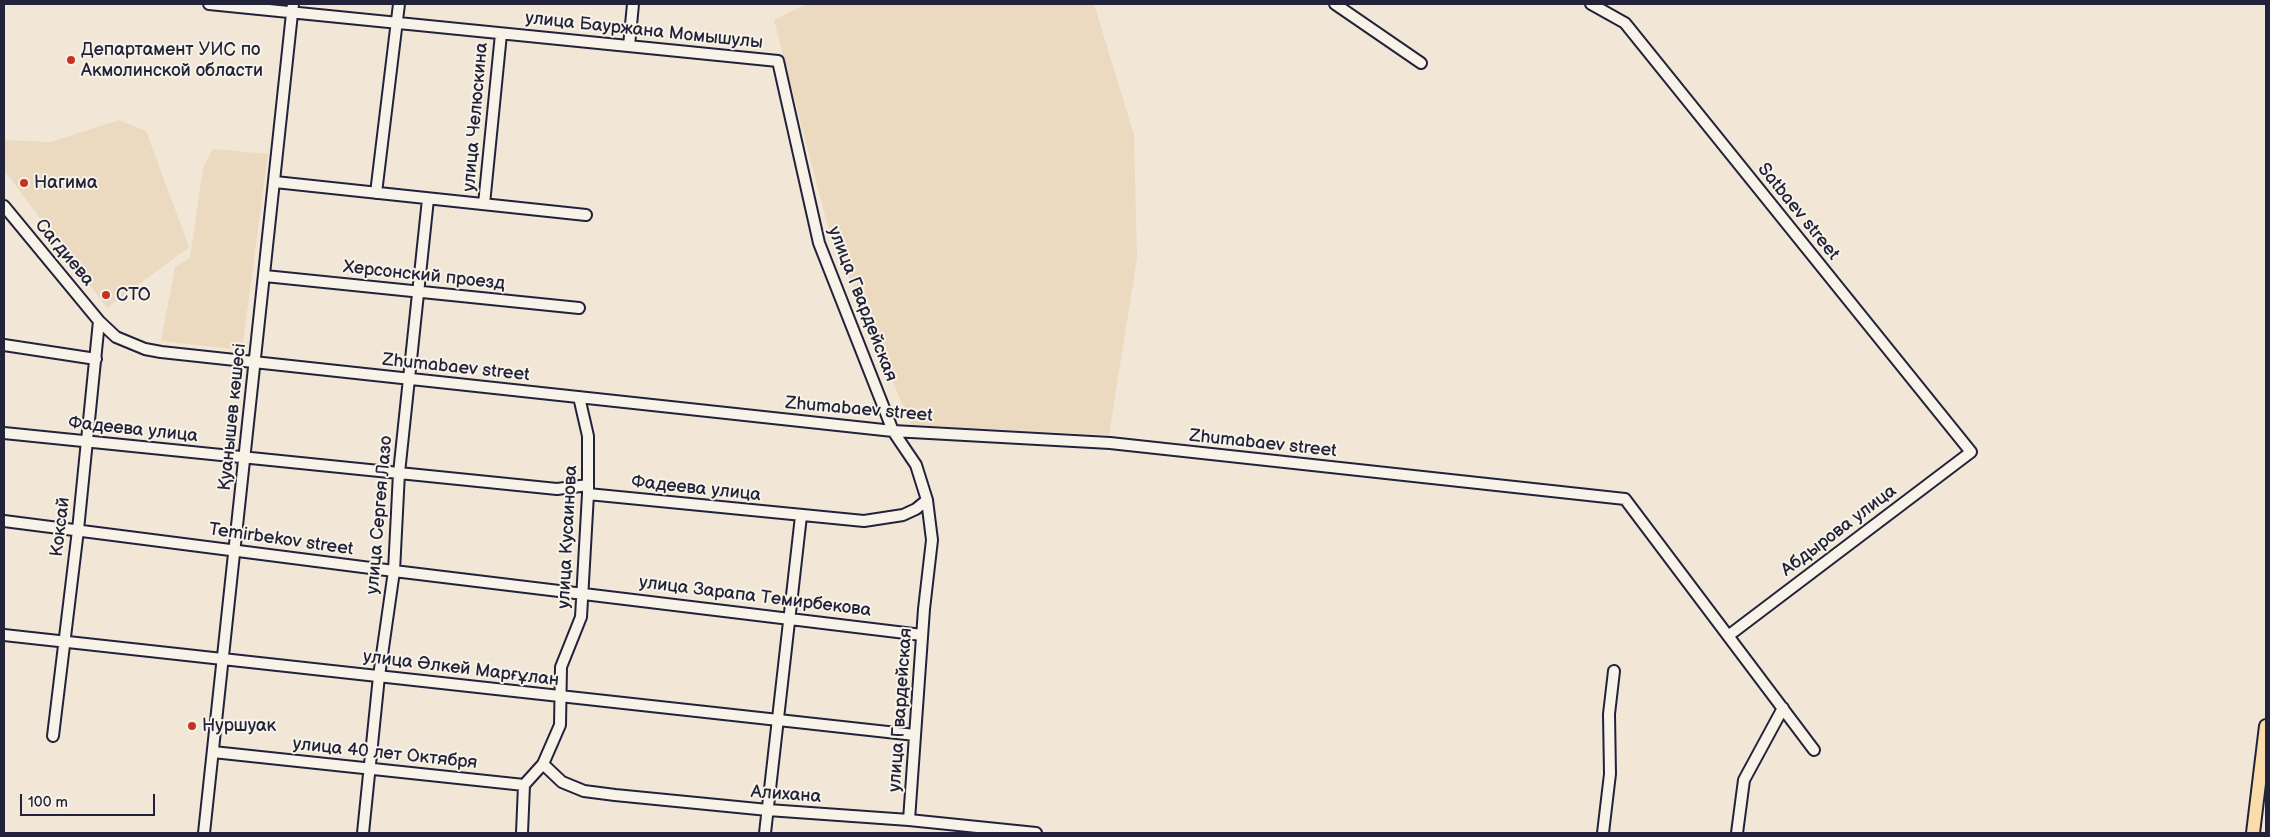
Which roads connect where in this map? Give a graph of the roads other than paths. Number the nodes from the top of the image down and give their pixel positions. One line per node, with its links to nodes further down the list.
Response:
1 (209, 4): 6 (street, улица Бауржана Момышулы)
2 (399, 4): 7 (street)
3 (633, 4): 9 (street)
4 (1335, 4): 11 (street)
5 (1591, 4): 30 (street, Satbaev street)
6 (293, 8): 7 (street, улица Бауржана Момышулы); 12 (street, Қуанышев көшесі)
7 (397, 23): 8 (street, улица Бауржана Момышулы); 13 (street)
8 (501, 34): 9 (street, улица Бауржана Момышулы); 15 (street, улица Челюскина)
9 (629, 46): 10 (street, улица Бауржана Момышулы)
10 (778, 61): 27 (street, улица Гвардейская)
11 (1421, 64)
12 (275, 182): 13 (street); 18 (street, Қуанышев көшесі)
13 (376, 193): 14 (street)
14 (428, 199): 15 (street); 19 (street, улица Сергея Лазо)
15 (484, 204): 17 (street)
16 (4, 206): 21 (street, Сагдиева)
17 (586, 215)
18 (265, 276): 19 (street, Херсонский проезд); 24 (street, Қуанышев көшесі)
19 (418, 291): 20 (street, Херсонский проезд); 25 (street, улица Сергея Лазо)
20 (579, 308)
21 (100, 321): 23 (street, Коксай); 24 (street, Zhumabaev street)
22 (4, 345): 23 (street)
23 (96, 360): 29 (street, Коксай)
24 (254, 362): 25 (street, Zhumabaev street); 31 (street, Қуанышев көшесі)
25 (409, 379): 26 (street, Zhumabaev street); 32 (street, улица Сергея Лазо)
26 (579, 397): 27 (street, Zhumabaev street); 33 (street, улица Кусаинова)
27 (893, 431): 34 (street, улица Гвардейская); 44 (street, Zhumabaev street)
28 (4, 433): 29 (street, Фадеева улица)
29 (87, 442): 31 (street, Фадеева улица); 37 (street, Коксай)
30 (1970, 452): 44 (street, Абдырова улица)
31 (244, 458): 32 (street, Фадеева улица); 38 (street, Қуанышев көшесі)
32 (399, 473): 33 (street, Фадеева улица); 39 (street, улица Сергея Лазо)
33 (588, 489): 35 (street, Фадеева улица); 40 (street, улица Кусаинова)
34 (927, 500): 35 (street, Фадеева улица); 43 (street, улица Гвардейская)
35 (802, 516): 41 (street)
36 (4, 522): 37 (street, Temirbekov street)
37 (78, 530): 38 (street, Temirbekov street); 45 (street, Коксай)
38 (235, 550): 39 (street, Temirbekov street); 46 (street, Қуанышев көшесі)
39 (394, 571): 40 (street, Temirbekov street); 48 (street, улица Сергея Лазо)
40 (583, 593): 41 (street, улица Зарапа Темирбекова); 49 (street, улица Кусаинова)
41 (790, 618): 43 (street, улица Зарапа Темирбекова); 51 (street)
42 (4, 635): 45 (street, улица Әлкей Марғұлан)
43 (922, 635): 53 (street, улица Гвардейская)
44 (1728, 636): 50 (street)
45 (64, 640): 46 (street, улица Әлкей Марғұлан); 54 (street, Коксай)
46 (222, 659): 48 (street, улица Әлкей Марғұлан); 56 (street, Қуанышев көшесі)
47 (1614, 671): 68 (street)
48 (379, 676): 49 (street, улица Әлкей Марғұлан); 58 (street, улица Сергея Лазо)
49 (560, 697): 51 (street, улица Әлкей Марғұлан); 57 (street, улица Кусаинова)
50 (1783, 708): 55 (street); 69 (street)
51 (779, 718): 53 (street, улица Әлкей Марғұлан); 60 (street)
52 (2266, 726): 70 (main road)
53 (915, 735): 61 (street, улица Гвардейская)
54 (53, 736)
55 (1814, 750)
56 (213, 752): 58 (street, улица 40 лет Октября); 63 (street, Қуанышев көшесі)
57 (543, 764): 59 (street, улица Кусаинова); 60 (street, Алихана)
58 (369, 769): 59 (street, улица 40 лет Октября); 64 (street, улица Сергея Лазо)
59 (524, 785): 65 (street)
60 (768, 810): 61 (street, Алихана); 66 (street)
61 (909, 820): 62 (street, Алихана)
62 (1021, 832): 67 (street, Алихана)
63 (204, 833)
64 (363, 833)
65 (522, 833)
66 (765, 833)
67 (1036, 833)
68 (1603, 833)
69 (1737, 833)
70 (2253, 833)

